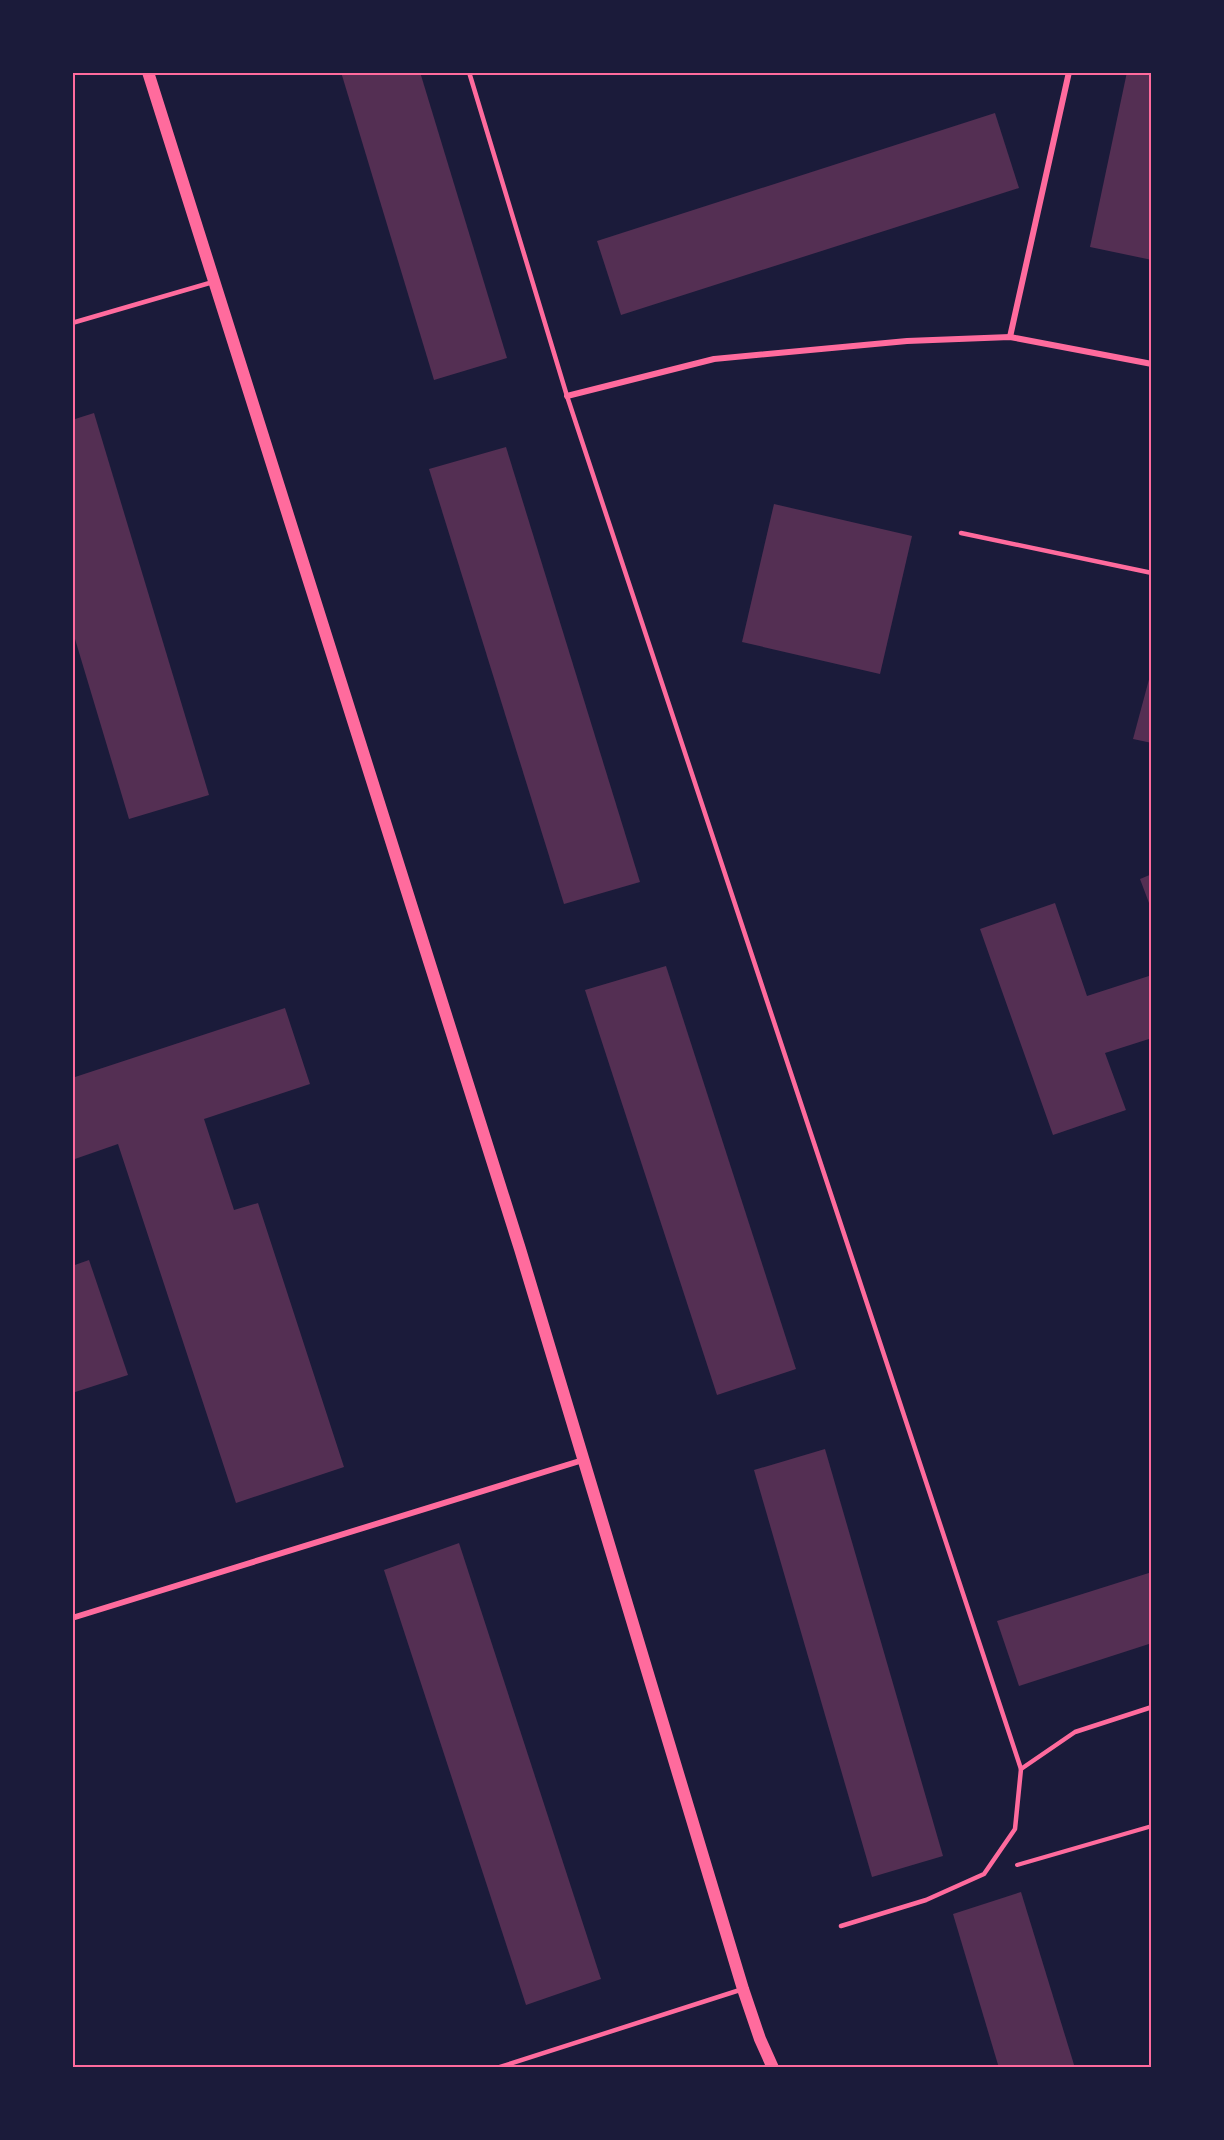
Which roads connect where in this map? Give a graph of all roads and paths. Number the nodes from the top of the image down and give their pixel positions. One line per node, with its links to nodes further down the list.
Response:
1 (148, 72): 4 (main road)
2 (469, 72): 8 (lane)
3 (1069, 72): 6 (street)
4 (214, 281): 5 (lane); 11 (main road)
5 (72, 323)
6 (1010, 337): 7 (street); 8 (street)
7 (1152, 364)
8 (567, 396): 14 (lane)
9 (961, 533): 10 (lane)
10 (1152, 573)
11 (584, 1460): 12 (street); 18 (main road)
12 (72, 1618)
13 (1152, 1707): 14 (lane)
14 (1021, 1769): 16 (lane)
15 (1152, 1826): 16 (path)
16 (984, 1874): 17 (lane)
17 (841, 1926)
18 (743, 1989): 19 (lane); 20 (main road)
19 (497, 2068)
20 (773, 2068)

